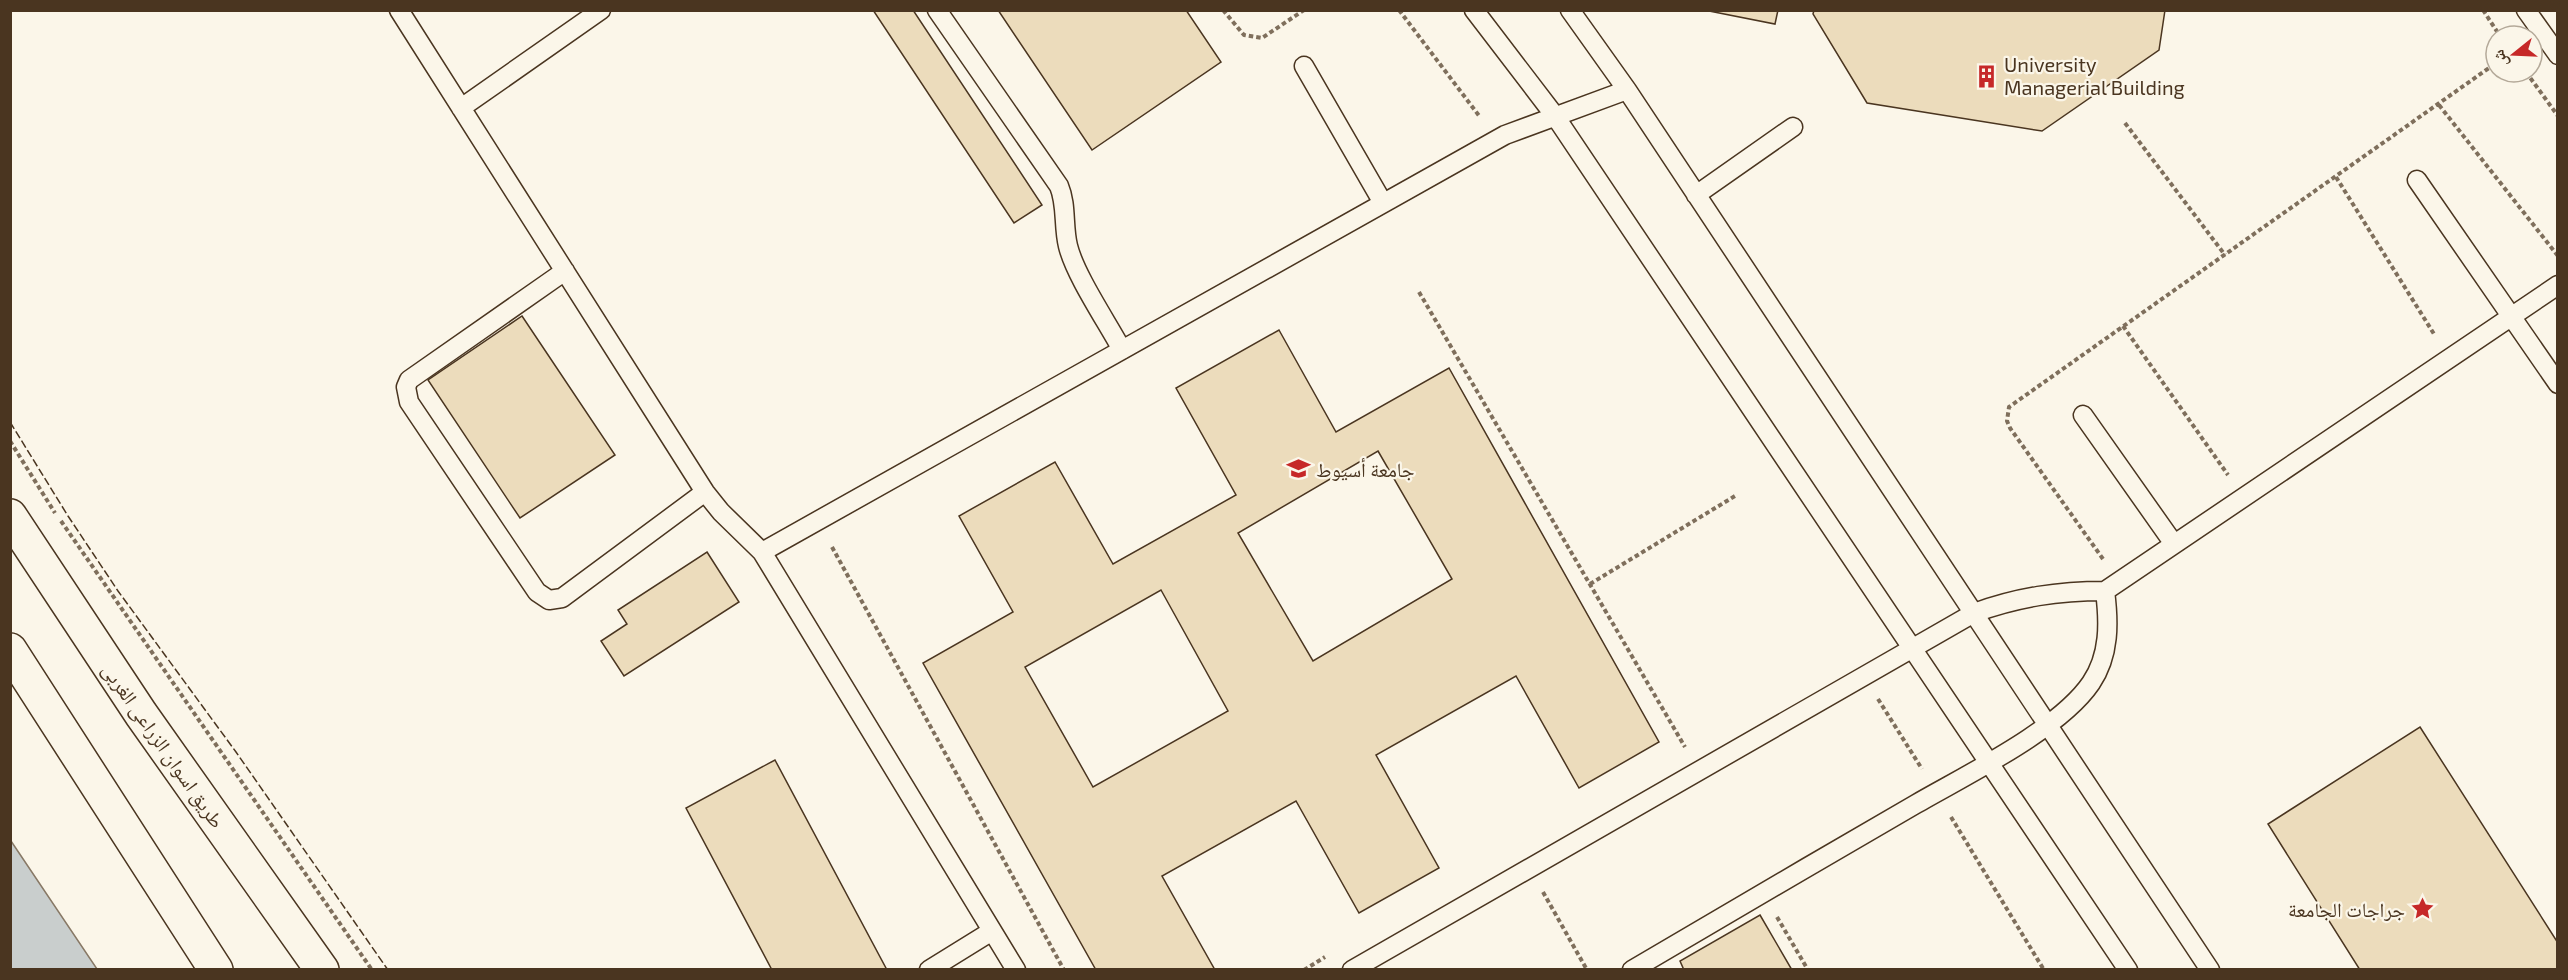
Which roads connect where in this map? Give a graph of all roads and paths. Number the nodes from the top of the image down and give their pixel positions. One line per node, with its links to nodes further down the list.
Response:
1 (399, 10): 18 (lane)
2 (601, 10): 18 (lane)
3 (937, 10): 35 (lane)
4 (1223, 10): 5 (path)
5 (1304, 10)
6 (1399, 10): 23 (path)
7 (1474, 10): 19 (lane)
8 (1570, 10): 16 (lane)
9 (2483, 10): 11 (path)
10 (2526, 10): 12 (lane)
11 (2492, 24)
12 (2558, 56)
13 (1304, 66): 27 (lane)
14 (2484, 72): 17 (path)
15 (2535, 84): 20 (path)
16 (1627, 90): 19 (lane); 26 (lane)
17 (2439, 105): 24 (path); 29 (path)
18 (460, 108): 30 (lane)
19 (1555, 116): 23 (lane); 50 (lane)
20 (2558, 116)
21 (2125, 123): 28 (path)
22 (1793, 127): 26 (lane)
23 (1497, 139): 27 (lane)
24 (2336, 177): 28 (path); 36 (path)
25 (2417, 180): 33 (lane)
26 (1696, 195): 49 (lane)
27 (1383, 204): 35 (lane)
28 (2225, 255): 34 (path)
29 (2558, 256)
30 (565, 271): 40 (lane); 40 (lane)
31 (2558, 285): 33 (lane)
32 (1419, 292): 47 (path)
33 (2511, 317): 36 (lane); 37 (lane)
34 (2123, 326): 42 (path); 48 (path)
35 (1122, 350): 44 (lane)
36 (2450, 358): 42 (lane)
37 (2558, 384)
38 (2083, 415): 45 (lane)
39 (10, 441): 65 (path)
40 (705, 492): 46 (lane)
41 (1735, 496): 47 (path)
42 (2244, 497): 45 (lane)
43 (10, 516): 64 (main road, طريق اسوان الزراعى الغربى)
44 (817, 521): 46 (lane); 68 (path)
45 (2174, 544): 48 (lane)
46 (762, 552): 61 (lane)
47 (1590, 584): 55 (path)
48 (2112, 586): 49 (lane); 53 (lane)
49 (1974, 613): 50 (lane); 53 (lane)
50 (1913, 649): 52 (lane); 57 (lane)
51 (10, 650): 63 (main road)
52 (1864, 676): 58 (path); 59 (lane)
53 (2048, 724): 57 (lane); 76 (lane)
54 (1696, 742): 55 (path)
55 (1686, 748): 56 (path)
56 (1675, 754)
57 (1989, 762): 58 (lane); 75 (lane)
58 (1936, 793): 60 (lane); 74 (path)
59 (1529, 868): 70 (lane); 71 (path)
60 (1763, 893): 72 (lane); 73 (path)
61 (992, 931): 66 (lane); 67 (lane)
62 (1335, 952): 69 (path)
63 (216, 969)
64 (322, 969)
65 (372, 969)
66 (929, 969)
67 (1016, 969)
68 (1064, 969)
69 (1304, 969)
70 (1352, 969)
71 (1587, 969)
72 (1632, 969)
73 (1808, 969)
74 (2044, 969)
75 (2128, 969)
76 (2211, 969)

